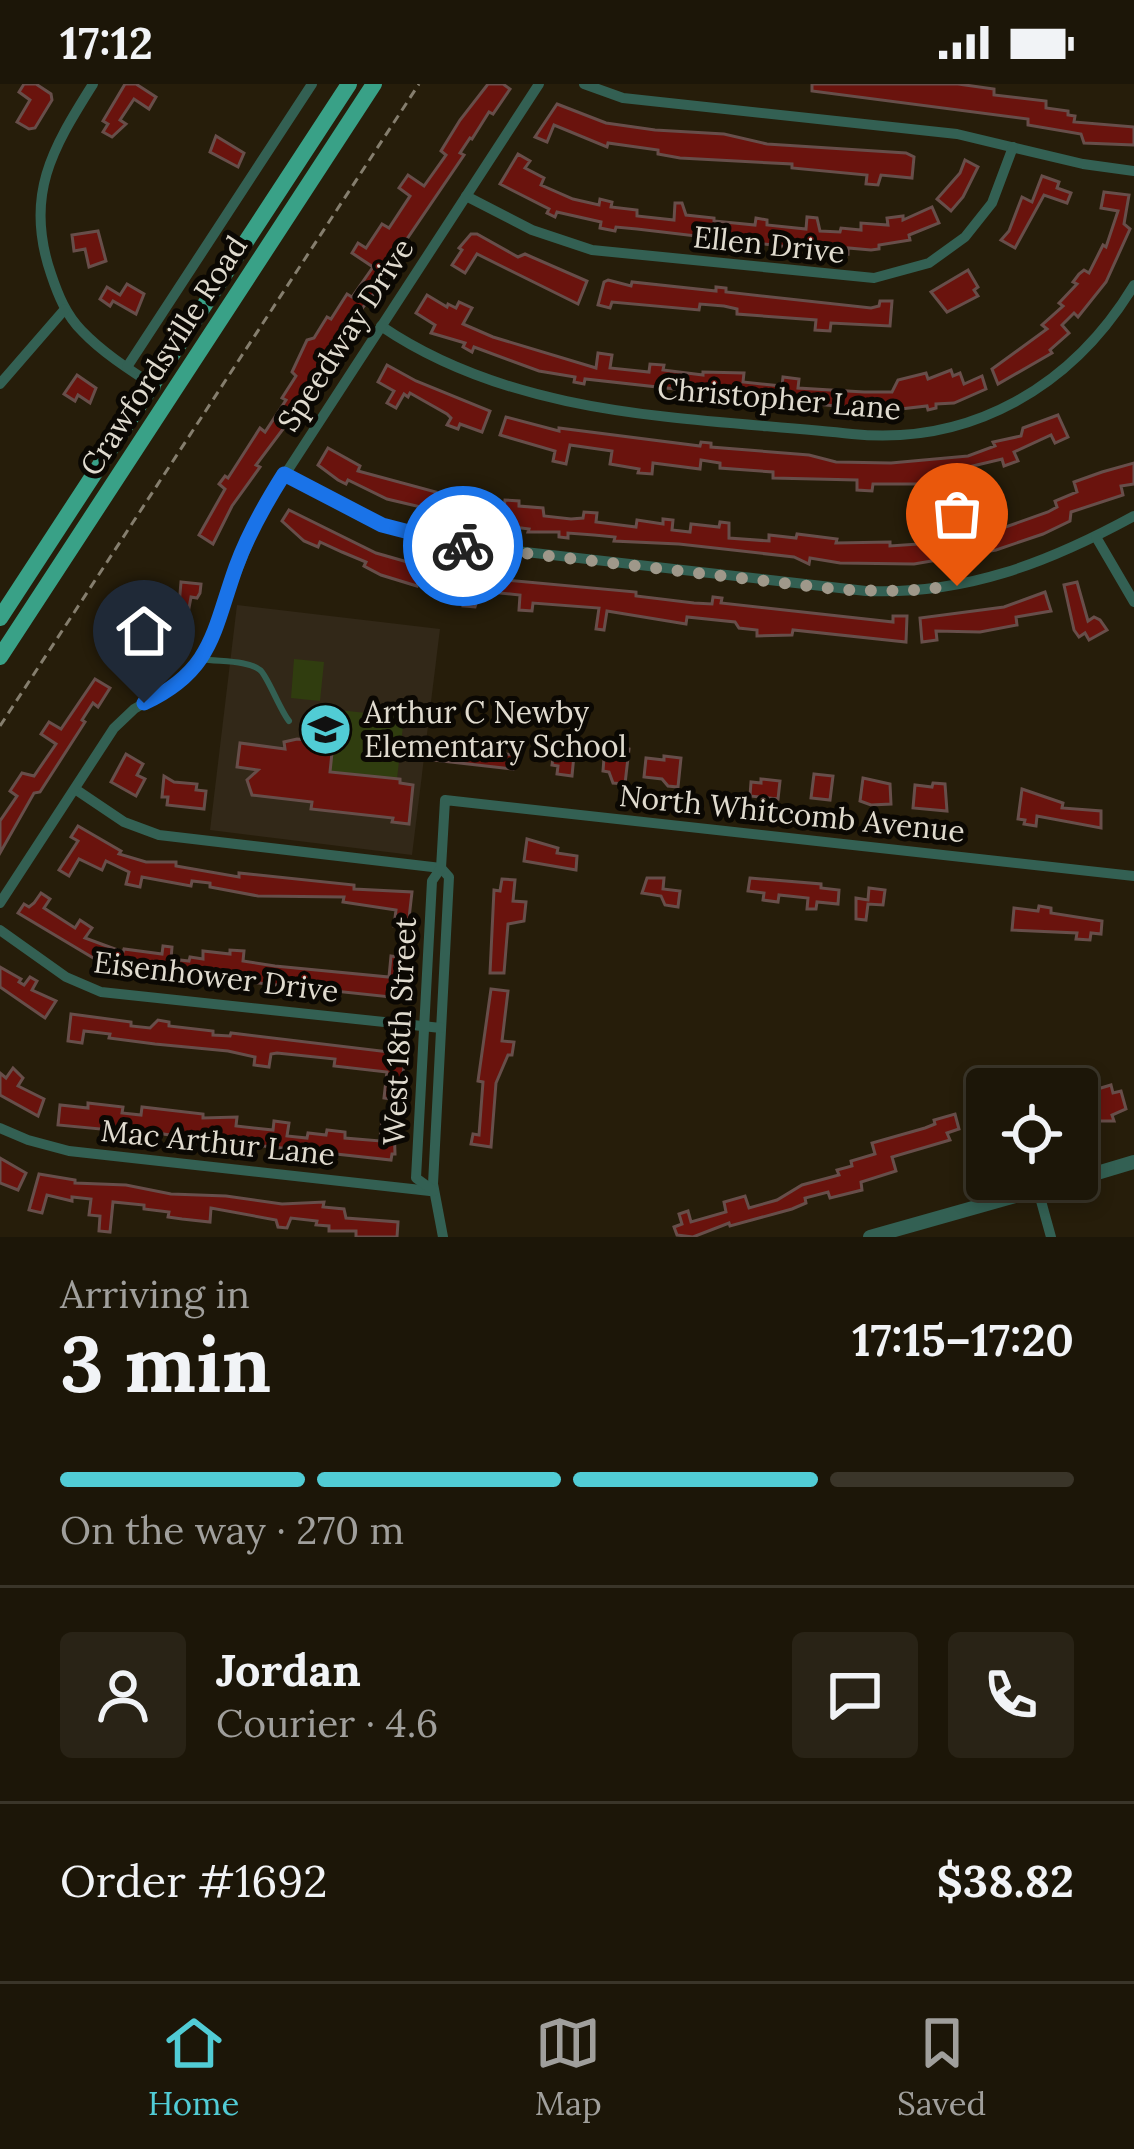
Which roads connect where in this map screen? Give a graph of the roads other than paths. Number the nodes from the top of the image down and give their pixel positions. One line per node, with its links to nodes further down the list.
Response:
1 (93, 84): 11 (street)
2 (312, 84): 13 (street, Crawfordsville Road)
3 (349, 84): 15 (main road, Crawfordsville Road)
4 (374, 84): 16 (main road, Crawfordsville Road)
5 (539, 84): 9 (street, Speedway Drive)
6 (584, 84): 7 (street)
7 (1013, 147): 8 (street); 9 (street, Ellen Drive)
8 (1134, 171)
9 (466, 196): 12 (street, Speedway Drive)
10 (1134, 285): 12 (street, Christopher Lane)
11 (65, 310): 13 (street); 14 (street)
12 (381, 326): 17 (street, Speedway Drive)
13 (127, 368): 15 (street)
14 (0, 384)
15 (152, 384): 16 (street); 21 (main road, Crawfordsville Road)
16 (169, 397): 22 (main road, Crawfordsville Road)
17 (284, 474): 19 (street); 23 (street, Speedway Drive)
18 (1134, 516): 19 (street)
19 (1096, 537): 20 (street)
20 (1134, 602)
21 (0, 618)
22 (0, 657)
23 (202, 659): 24 (lane); 25 (street, Speedway Drive)
24 (289, 721)
25 (75, 789): 27 (street); 29 (street, Speedway Drive)
26 (446, 800): 27 (street, West 18th Street); 28 (street, North Whitcomb Avenue)
27 (441, 868): 31 (street, West 18th Street); 32 (street, West 18th Street)
28 (1134, 876)
29 (0, 903)
30 (0, 931): 31 (street, Eisenhower Drive)
31 (424, 1026): 32 (street, Eisenhower Drive); 36 (street, West 18th Street)
32 (441, 1028): 36 (street, West 18th Street)
33 (0, 1128): 36 (street, Mac Arthur Lane)
34 (1134, 1162): 35 (street)
35 (1098, 1173)
36 (434, 1191): 39 (street, West 18th Street)
37 (1002, 1200): 40 (street)
38 (1041, 1200): 41 (street)
39 (443, 1237)
40 (870, 1237)
41 (1051, 1237)

